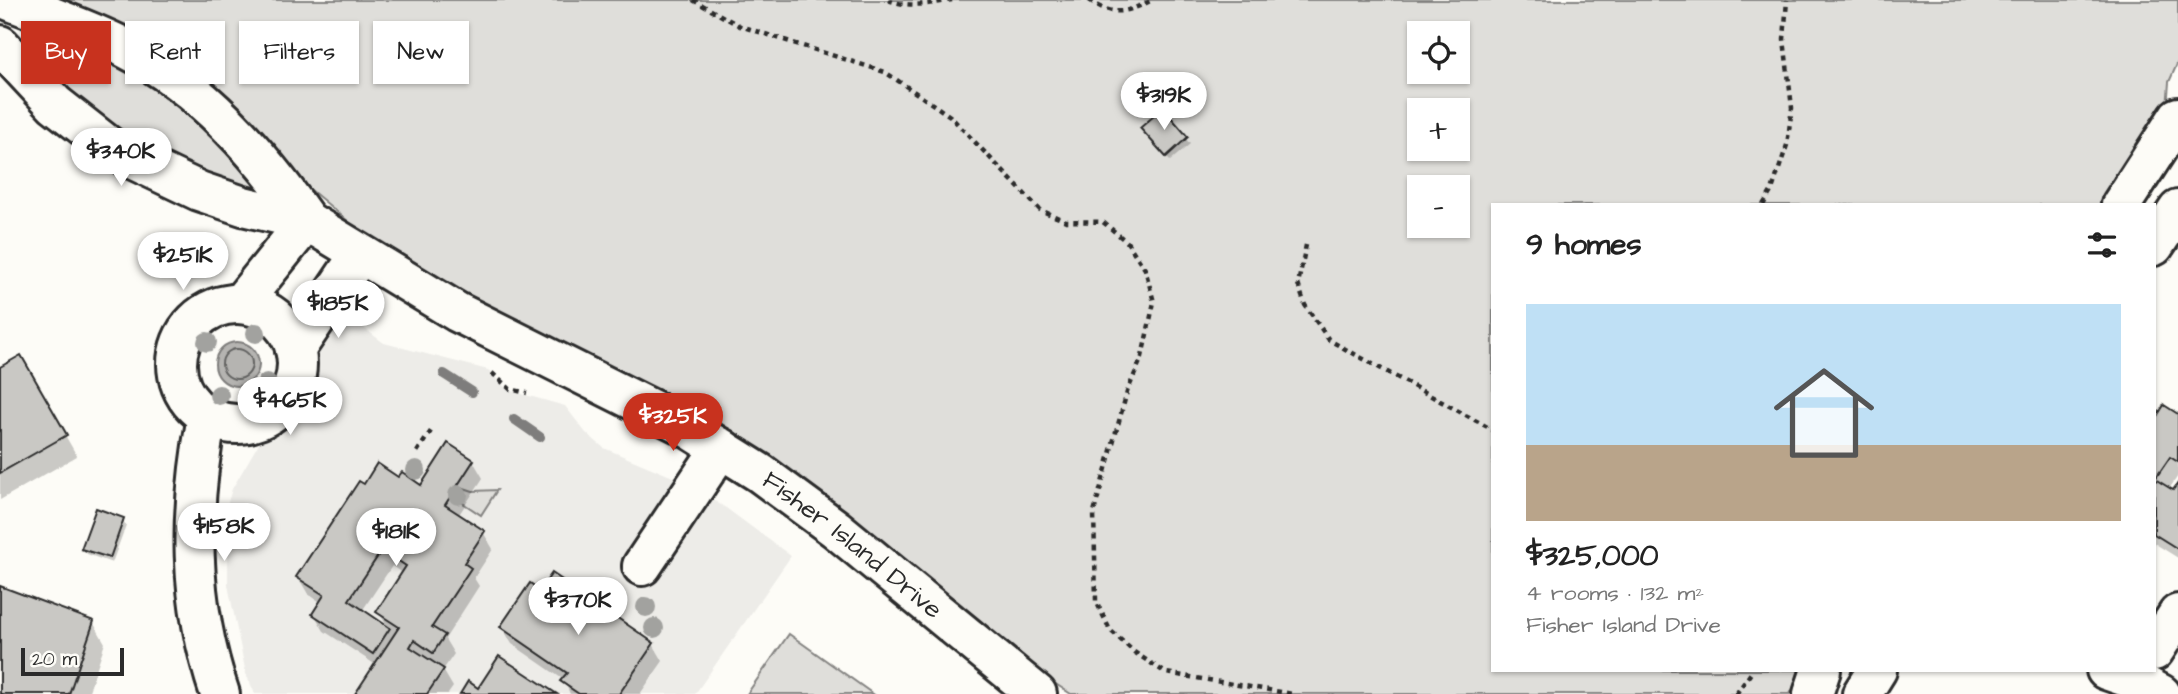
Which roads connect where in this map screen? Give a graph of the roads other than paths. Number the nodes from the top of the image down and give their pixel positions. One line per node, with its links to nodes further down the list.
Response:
1 (8, 0): 2 (street, Fisher Island Drive)
2 (44, 14): 3 (street); 7 (street, Fisher Island Drive)
3 (7, 53): 7 (street, Fisher Island Drive)
4 (2175, 128): 5 (street)
5 (2122, 203)
6 (2178, 210): 8 (street)
7 (307, 221): 9 (street, Fisher Island Drive); 10 (street)
8 (2156, 243)
9 (360, 254): 11 (street); 13 (street, Fisher Island Drive)
10 (241, 303): 11 (street); 12 (street)
11 (296, 349): 12 (street)
12 (207, 416): 20 (street)
13 (721, 449): 14 (street); 19 (street, Fisher Island Drive)
14 (642, 566)
15 (2178, 614): 16 (street)
16 (2156, 648)
17 (1820, 672): 21 (street)
18 (1876, 672): 22 (street)
19 (1038, 693)
20 (220, 694)
21 (1813, 694)
22 (1862, 694)

